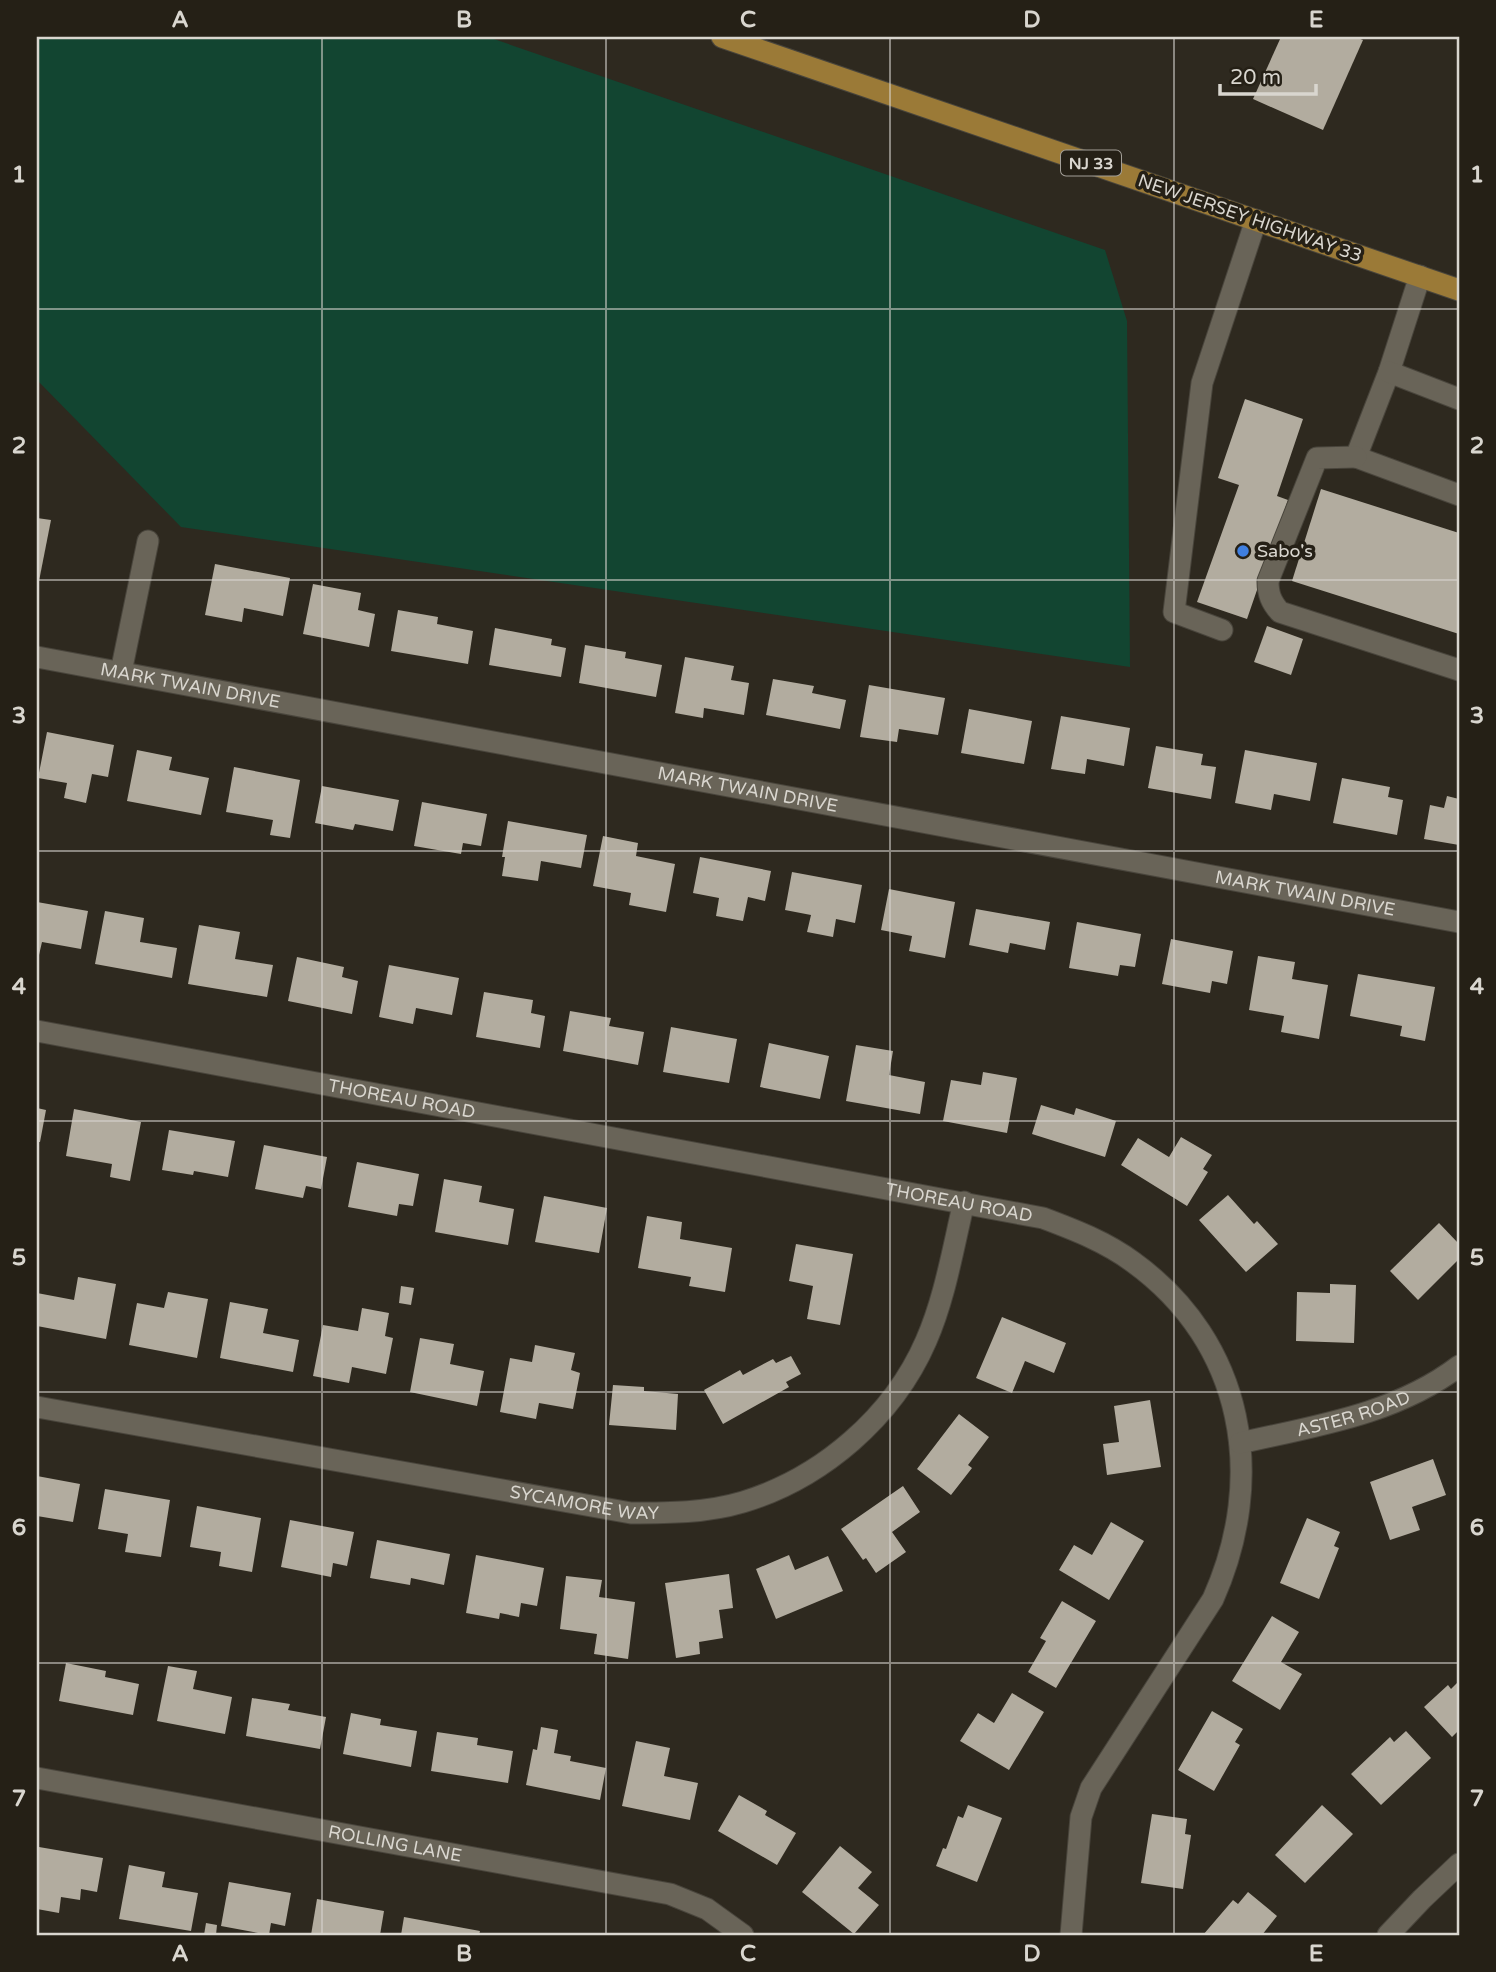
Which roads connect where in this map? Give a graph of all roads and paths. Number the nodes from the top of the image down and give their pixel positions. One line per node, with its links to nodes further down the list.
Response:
1 (722, 37): 2 (main road, NEW JERSEY HIGHWAY 33 / NJ 33)
2 (1256, 220): 3 (main road, NEW JERSEY HIGHWAY 33 / NJ 33); 10 (street)
3 (1420, 276): 4 (main road, NEW JERSEY HIGHWAY 33 / NJ 33); 5 (street)
4 (1459, 290)
5 (1389, 372): 6 (street); 7 (street)
6 (1459, 399)
7 (1356, 457): 8 (street); 12 (street)
8 (1459, 495)
9 (148, 541): 13 (street)
10 (1222, 629)
11 (37, 657): 13 (street, MARK TWAIN DRIVE)
12 (1459, 670)
13 (121, 672): 14 (street, MARK TWAIN DRIVE)
14 (1459, 922)
15 (37, 1031): 16 (street, THOREAU ROAD)
16 (964, 1202): 18 (street, SYCAMORE WAY); 19 (street, THOREAU ROAD)
17 (1459, 1366): 19 (street, ASTER ROAD)
18 (37, 1407)
19 (1240, 1443): 23 (street, THOREAU ROAD)
20 (37, 1778): 22 (street, ROLLING LANE)
21 (1459, 1864): 24 (street)
22 (743, 1935)
23 (1071, 1935)
24 (1388, 1935)

